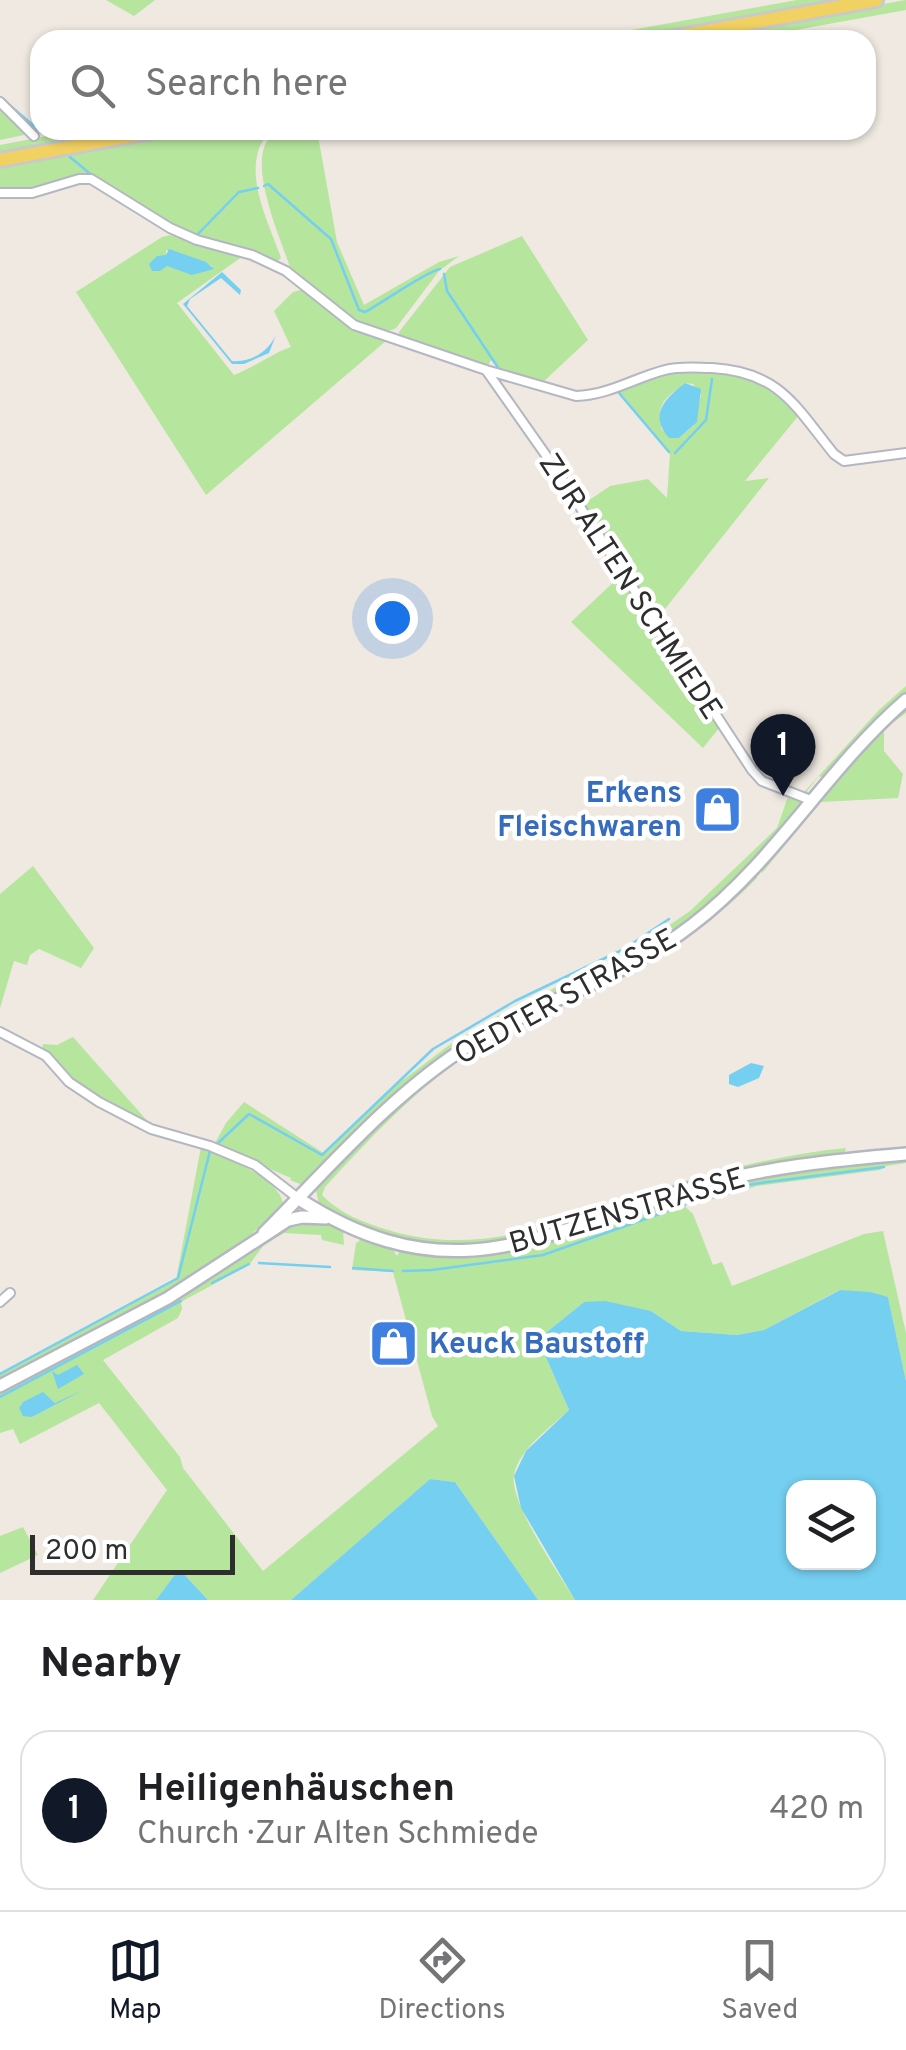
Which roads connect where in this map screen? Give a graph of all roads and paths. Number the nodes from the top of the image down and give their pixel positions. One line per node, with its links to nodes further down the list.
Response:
1 (876, 0): 2 (main road)
2 (712, 30)
3 (0, 102): 4 (street)
4 (30, 132)
5 (108, 140): 6 (main road)
6 (0, 160)
7 (0, 193): 8 (street)
8 (486, 370): 9 (street); 11 (street, ZUR ALTEN SCHMIEDE)
9 (906, 452)
10 (906, 700): 11 (main road, OEDTER STRASSE)
11 (814, 801): 14 (main road, OEDTER STRASSE)
12 (0, 1032): 14 (street)
13 (906, 1154): 15 (main road, BUTZENSTRASSE)
14 (295, 1195): 15 (main road, BUTZENSTRASSE); 16 (main road, OEDTER STRASSE)
15 (329, 1218): 16 (main road)
16 (264, 1233): 19 (main road)
17 (10, 1293): 18 (street)
18 (0, 1302)
19 (0, 1386)

